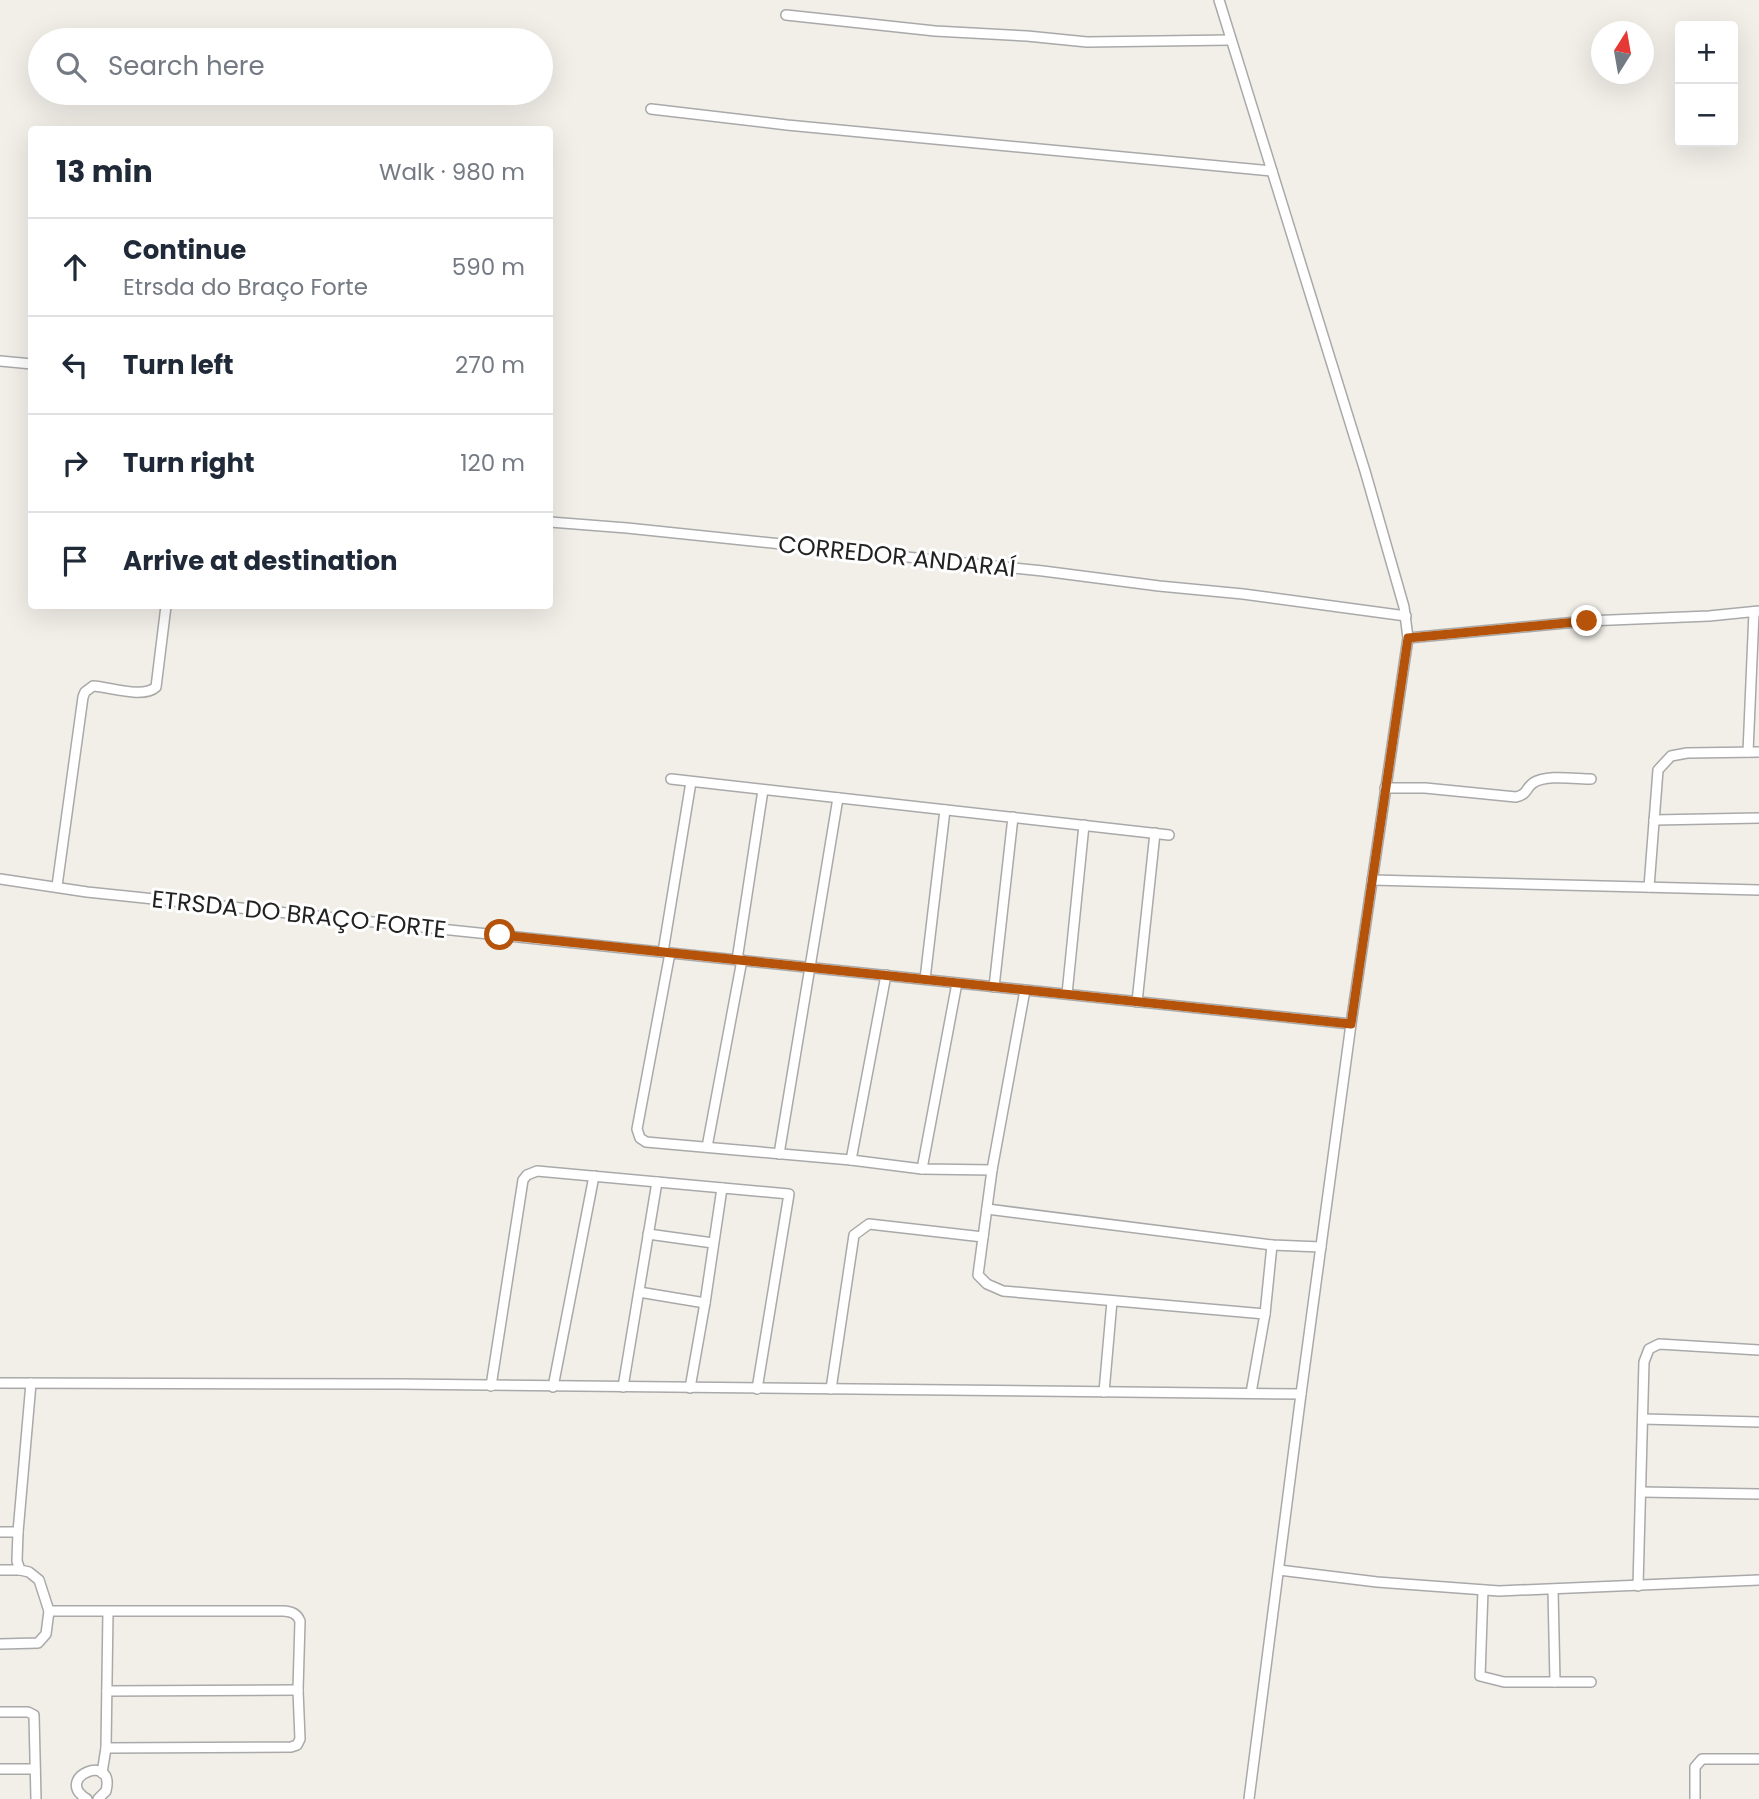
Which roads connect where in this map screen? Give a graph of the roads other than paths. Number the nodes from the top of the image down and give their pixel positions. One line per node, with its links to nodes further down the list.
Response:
1 (1219, 0): 3 (street)
2 (786, 15): 3 (street)
3 (1231, 40): 5 (street)
4 (651, 109): 5 (street)
5 (1272, 171): 11 (street)
6 (0, 360): 7 (street)
7 (28, 364)
8 (553, 522): 11 (street, CORREDOR ANDARAÍ)
9 (166, 609): 30 (street)
10 (1757, 611): 12 (street); 13 (street)
11 (1406, 615): 12 (street)
12 (1408, 638): 18 (street)
13 (1748, 752): 14 (street); 24 (street)
14 (1759, 752)
15 (671, 779): 17 (street)
16 (1591, 779): 18 (street)
17 (691, 782): 19 (street); 33 (street)
18 (1385, 788): 29 (street)
19 (763, 790): 20 (street); 34 (street)
20 (838, 798): 21 (street); 35 (street)
21 (945, 810): 22 (street); 37 (street)
22 (1013, 817): 25 (street); 39 (street)
23 (1759, 818): 24 (street)
24 (1654, 820): 31 (street)
25 (1084, 825): 26 (street); 41 (street)
26 (1155, 833): 27 (street); 42 (street)
27 (1169, 835)
28 (0, 878): 30 (street, ETRSDA DO BRAÇO FORTE)
29 (1372, 880): 31 (street); 43 (street)
30 (57, 886): 33 (street, ETRSDA DO BRAÇO FORTE)
31 (1648, 887): 32 (street)
32 (1759, 890)
33 (666, 952): 34 (street, ETRSDA DO BRAÇO FORTE); 44 (street)
34 (739, 960): 35 (street, ETRSDA DO BRAÇO FORTE); 44 (street)
35 (810, 967): 36 (street, ETRSDA DO BRAÇO FORTE); 45 (street)
36 (886, 975): 37 (street, ETRSDA DO BRAÇO FORTE); 46 (street)
37 (925, 979): 38 (street, ETRSDA DO BRAÇO FORTE)
38 (957, 983): 39 (street, ETRSDA DO BRAÇO FORTE); 47 (street)
39 (994, 987): 40 (street, ETRSDA DO BRAÇO FORTE)
40 (1025, 990): 41 (street, ETRSDA DO BRAÇO FORTE); 48 (street)
41 (1067, 994): 42 (street, ETRSDA DO BRAÇO FORTE)
42 (1137, 1002): 43 (street, ETRSDA DO BRAÇO FORTE)
43 (1351, 1024): 57 (street)
44 (707, 1147): 45 (street)
45 (779, 1154): 46 (street)
46 (851, 1160): 47 (street)
47 (922, 1169): 48 (street)
48 (992, 1170): 52 (street)
49 (594, 1176): 50 (street); 65 (street); 66 (street)
50 (657, 1182): 51 (street); 53 (street)
51 (722, 1188): 55 (street); 69 (street)
52 (987, 1209): 54 (street); 56 (street)
53 (648, 1234): 55 (street); 58 (street)
54 (984, 1237): 59 (street); 70 (street)
55 (713, 1243): 60 (street)
56 (1272, 1245): 57 (street); 61 (street)
57 (1321, 1247): 73 (street)
58 (639, 1292): 60 (street); 67 (street)
59 (1112, 1301): 61 (street); 71 (street)
60 (705, 1303): 68 (street)
61 (1265, 1314): 72 (street)
62 (1759, 1350): 74 (street)
63 (0, 1383): 64 (street)
64 (31, 1383): 65 (street); 79 (street)
65 (491, 1386): 66 (street)
66 (553, 1387): 67 (street)
67 (623, 1387): 68 (street)
68 (690, 1388): 69 (street)
69 (757, 1389): 70 (street)
70 (831, 1389): 71 (street)
71 (1104, 1392): 72 (street)
72 (1251, 1393): 73 (street)
73 (1301, 1394): 82 (street)
74 (1643, 1419): 75 (street); 76 (street)
75 (1759, 1422)
76 (1641, 1492): 77 (street); 84 (street)
77 (1759, 1494)
78 (0, 1532): 79 (street)
79 (18, 1532): 81 (street)
80 (0, 1570): 81 (street)
81 (20, 1570): 87 (street)
82 (1279, 1570): 85 (street); 103 (street)
83 (1759, 1580): 84 (street)
84 (1638, 1586): 86 (street)
85 (1483, 1590): 86 (street); 90 (street)
86 (1553, 1590): 90 (street)
87 (49, 1611): 88 (street); 89 (street)
88 (108, 1612): 92 (street); 93 (street)
89 (0, 1644)
90 (1555, 1682): 91 (street)
91 (1591, 1682)
92 (298, 1690): 93 (street); 95 (street)
93 (107, 1691): 95 (street)
94 (0, 1712): 98 (street)
95 (106, 1748): 99 (street)
96 (1759, 1759): 104 (street)
97 (0, 1769): 98 (street)
98 (35, 1769): 101 (street)
99 (102, 1773): 100 (street); 102 (street)
100 (83, 1798)
101 (36, 1799)
102 (98, 1799)
103 (1249, 1799)
104 (1695, 1799)

